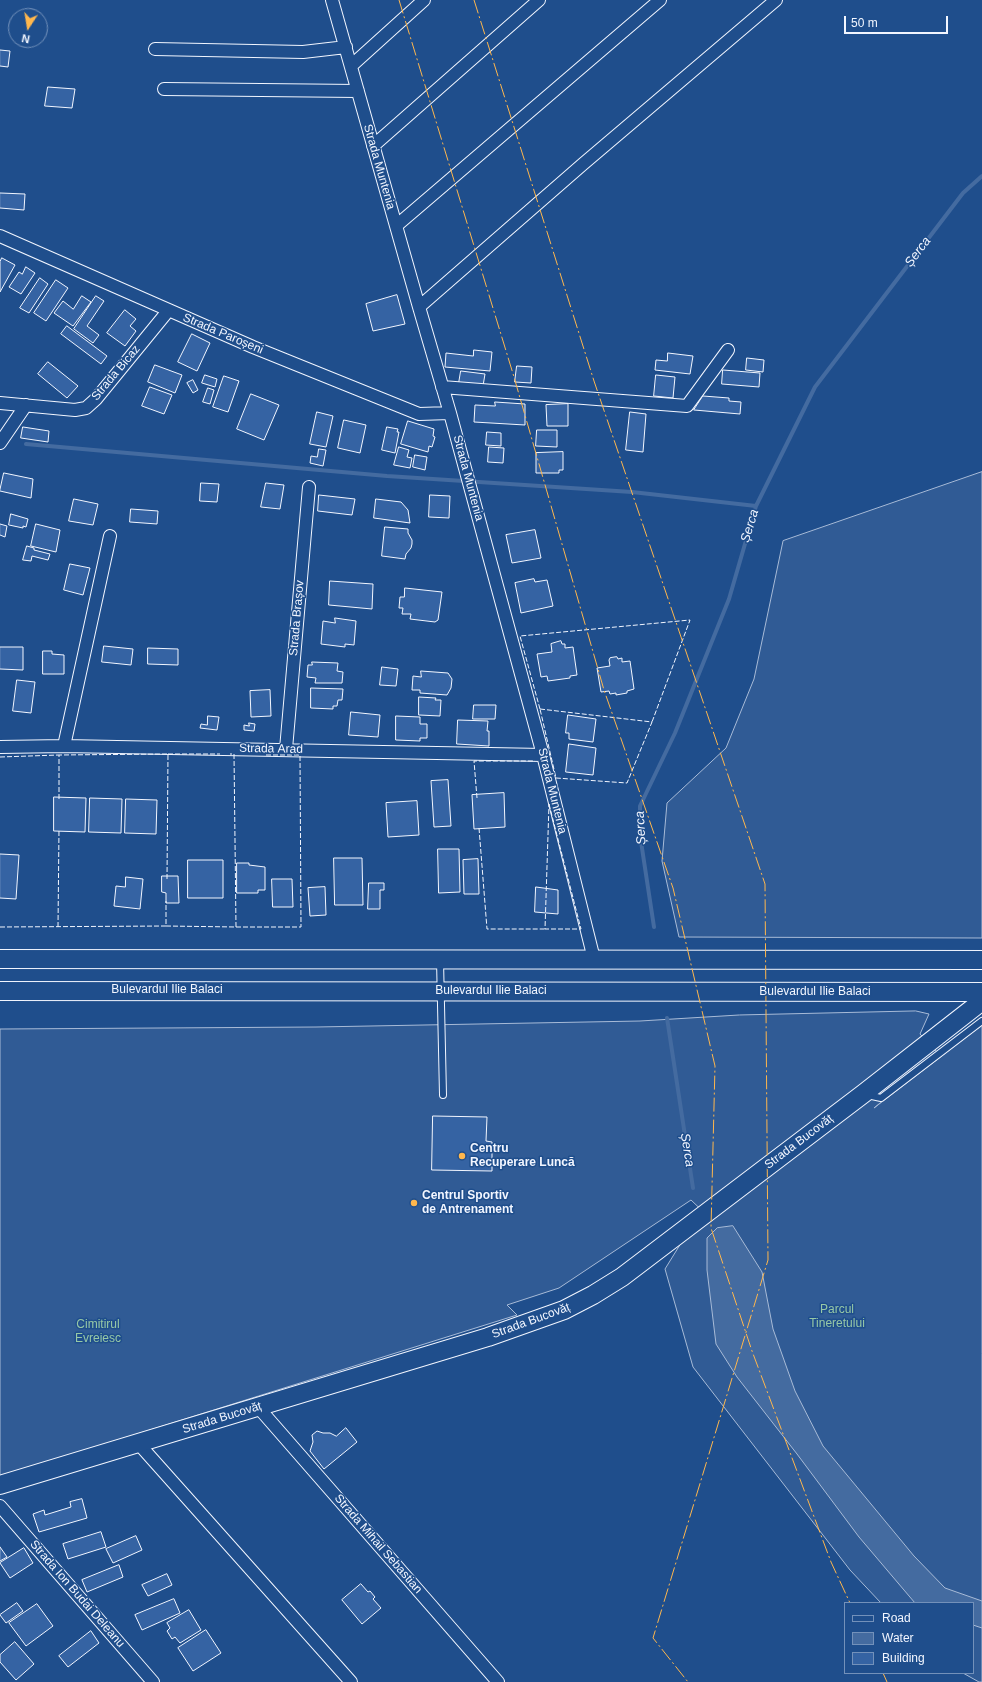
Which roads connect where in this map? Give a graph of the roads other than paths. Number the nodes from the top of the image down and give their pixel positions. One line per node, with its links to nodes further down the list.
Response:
1 (332, 0): 6 (street, Strada Muntenia)
2 (424, 0): 8 (street)
3 (539, 0): 11 (street)
4 (660, 0): 12 (street)
5 (776, 0): 14 (street)
6 (346, 48): 7 (street); 8 (street, Strada Muntenia)
7 (155, 50)
8 (351, 66): 10 (street, Strada Muntenia)
9 (164, 89): 10 (street)
10 (358, 91): 11 (street, Strada Muntenia)
11 (373, 146): 12 (street, Strada Muntenia)
12 (396, 226): 14 (street, Strada Muntenia)
13 (0, 236): 15 (street, Strada Paroșeni)
14 (419, 307): 17 (street, Strada Muntenia)
15 (168, 311): 19 (street, Strada Bicaz); 20 (street, Strada Paroșeni)
16 (728, 350): 17 (street)
17 (442, 387): 20 (street, Strada Muntenia)
18 (0, 403): 19 (street)
19 (26, 404): 21 (street)
20 (450, 413): 27 (street, Strada Muntenia)
21 (0, 443)
22 (309, 487): 26 (street, Strada Brașov)
23 (110, 536): 24 (street)
24 (64, 746): 25 (street, Strada Arad); 26 (street, Strada Arad)
25 (0, 747)
26 (286, 749): 27 (street, Strada Arad)
27 (543, 755): 30 (street, Strada Muntenia)
28 (0, 959): 29 (main road)
29 (440, 959): 30 (main road); 33 (lane)
30 (594, 959): 31 (main road)
31 (982, 960)
32 (0, 990): 33 (main road, Bulevardul Ilie Balaci)
33 (441, 990): 34 (main road, Bulevardul Ilie Balaci); 38 (lane)
34 (982, 992)
35 (982, 1001): 37 (main road, Strada Bucovăț)
36 (982, 1021): 37 (lane)
37 (864, 1094): 39 (main road, Strada Bucovăț)
38 (443, 1096)
39 (258, 1407): 40 (main road, Strada Bucovăț); 45 (street, Strada Mihail Sebastian)
40 (138, 1443): 41 (main road, Strada Bucovăț); 44 (street)
41 (0, 1484)
42 (0, 1506): 43 (street, Strada Ion Budai Deleanu)
43 (153, 1682)
44 (352, 1682)
45 (498, 1682)

